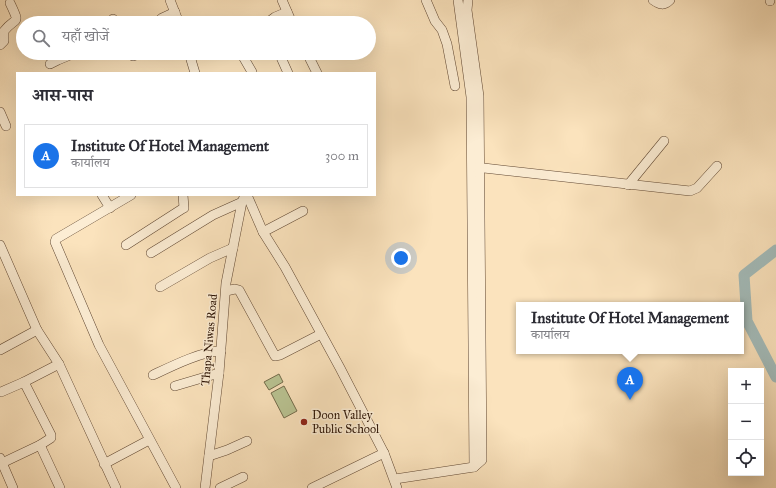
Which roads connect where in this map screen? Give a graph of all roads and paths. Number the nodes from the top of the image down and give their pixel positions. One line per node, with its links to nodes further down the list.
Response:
1 (170, 0): 9 (street)
2 (282, 0): 10 (street)
3 (426, 0): 26 (street)
4 (458, 0): 31 (street)
5 (468, 0): 31 (street)
6 (653, 0): 7 (street)
7 (670, 0)
8 (10, 3): 15 (street)
9 (175, 12): 11 (street); 12 (street)
10 (287, 12): 13 (street); 14 (street)
11 (166, 16)
12 (176, 16)
13 (277, 16)
14 (289, 16)
15 (0, 45)
16 (58, 60): 21 (street)
17 (191, 60): 22 (street)
18 (245, 60): 23 (street)
19 (282, 60): 24 (street)
20 (310, 60): 25 (street)
21 (50, 64)
22 (195, 72)
23 (252, 72)
24 (288, 72)
25 (316, 72)
26 (455, 86)
27 (0, 112): 28 (street)
28 (6, 126)
29 (664, 141): 32 (street)
30 (717, 166): 32 (street)
31 (475, 167): 32 (street); 54 (street)
32 (628, 185)
33 (103, 196): 37 (street)
34 (129, 196): 37 (street)
35 (183, 196): 41 (street)
36 (245, 197): 39 (street); 42 (street, Thapa Niwas Road); 43 (street)
37 (110, 208): 57 (street)
38 (303, 210): 39 (street)
39 (263, 232): 47 (street)
40 (0, 245): 46 (street)
41 (126, 245)
42 (233, 248): 44 (street); 45 (street, Thapa Niwas Road)
43 (151, 253)
44 (160, 287)
45 (226, 290): 47 (street); 49 (street, Thapa Niwas Road)
46 (37, 330): 48 (street); 50 (street)
47 (321, 334): 60 (street)
48 (0, 350)
49 (221, 351): 51 (street, Thapa Niwas Road); 52 (street)
50 (59, 364): 53 (street); 63 (street)
51 (219, 373): 55 (street); 61 (street, Thapa Niwas Road)
52 (152, 375)
53 (24, 382): 56 (street); 59 (street)
54 (477, 383): 64 (street); 64 (street)
55 (175, 386)
56 (1, 392)
57 (150, 440): 63 (street); 71 (street)
58 (247, 441): 61 (street)
59 (40, 445): 62 (street); 69 (street)
60 (384, 453): 66 (street); 67 (street)
61 (209, 456): 72 (street, Thapa Niwas Road)
62 (1, 460): 68 (street)
63 (104, 464): 70 (street)
64 (474, 467): 66 (street)
65 (243, 477): 73 (street)
66 (396, 484)
67 (327, 485): 74 (street)
68 (13, 488)
69 (60, 488)
70 (116, 488)
71 (176, 488)
72 (205, 488)
73 (220, 488)
74 (312, 488)

